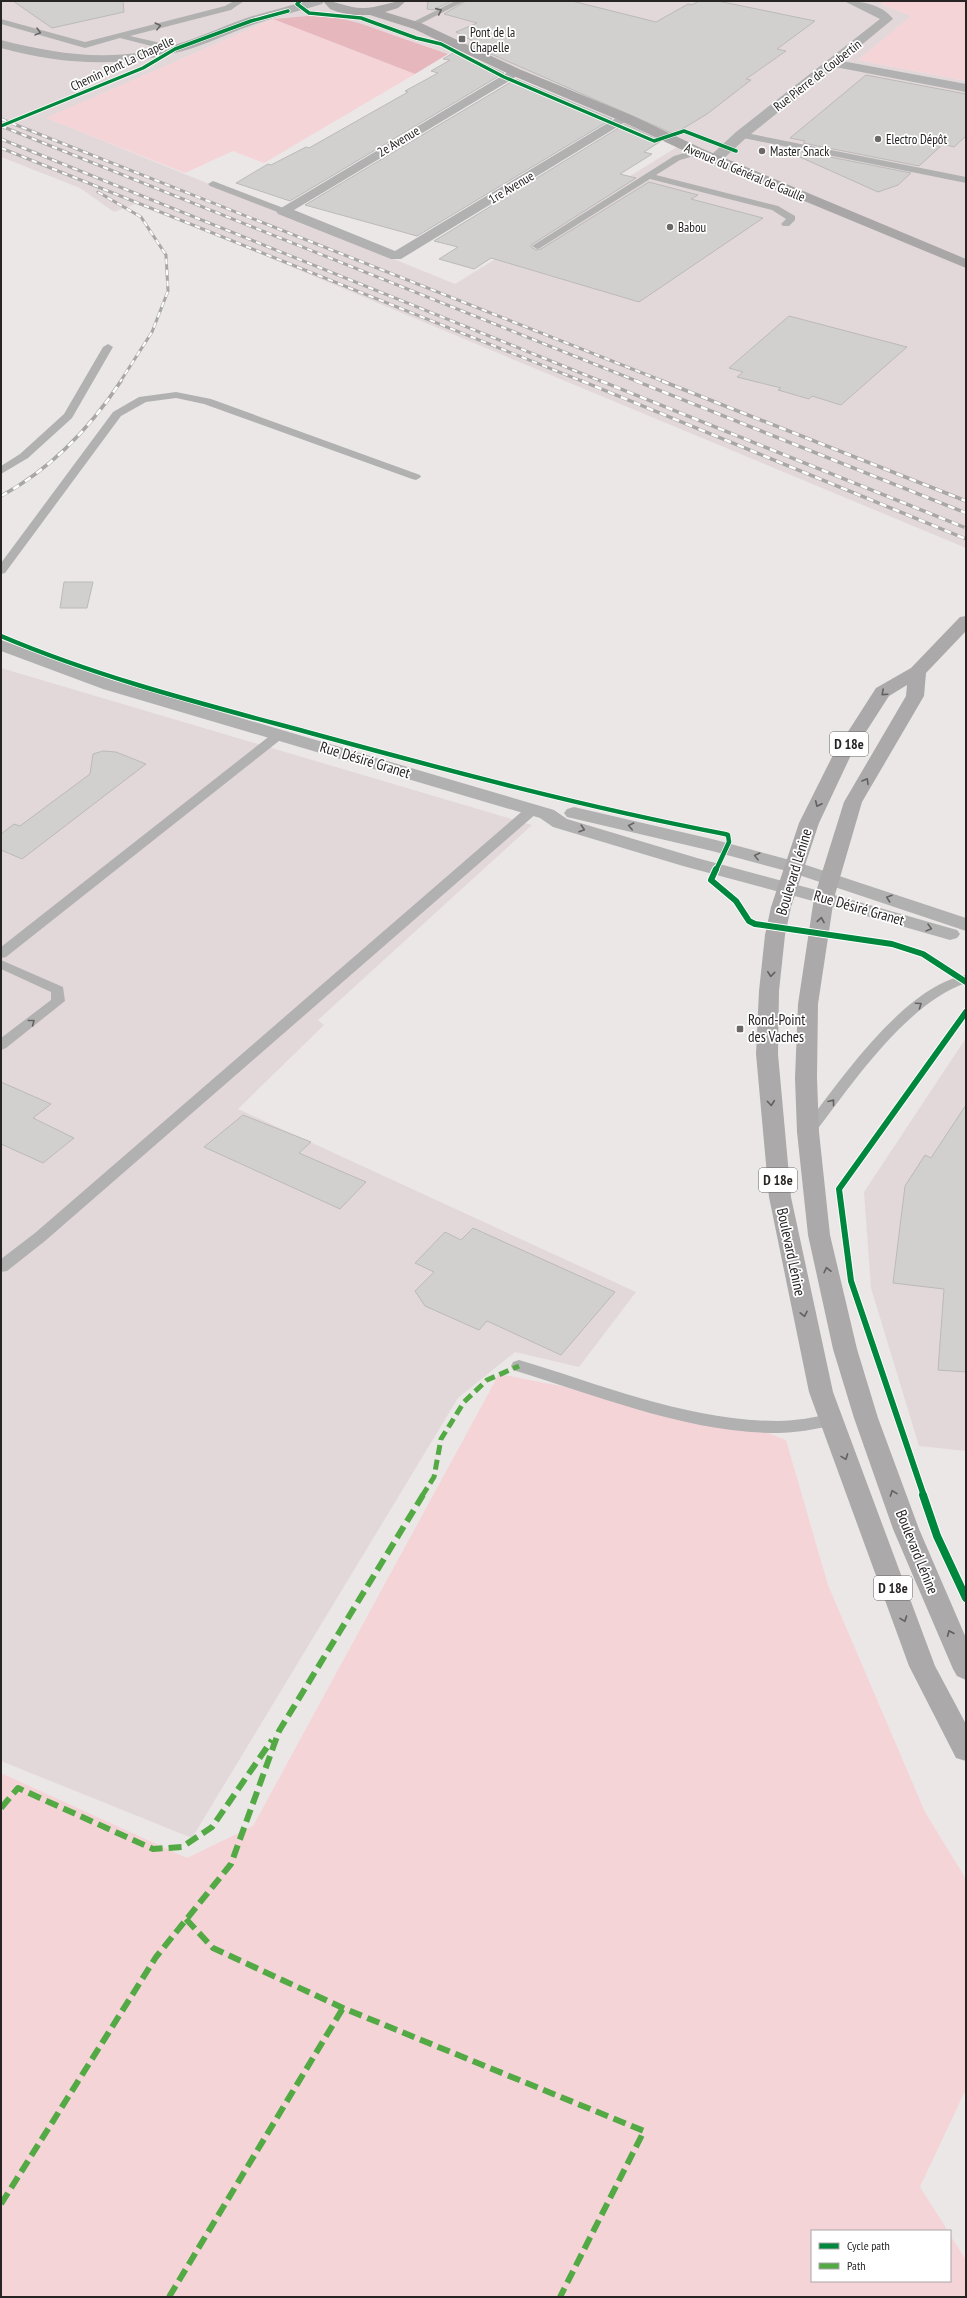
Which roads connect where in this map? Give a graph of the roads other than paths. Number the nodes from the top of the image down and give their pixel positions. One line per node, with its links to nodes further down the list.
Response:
1 (240, 1): 11 (lane, one-way to 1)
2 (318, 1): 7 (street)
3 (461, 1): 10 (lane, one-way to 3)
4 (850, 1): 16 (street, Rue Pierre de Coubertin)
5 (398, 3): 8 (main road); 10 (main road, Avenue du Général de Gaulle)
6 (334, 4): 7 (street); 8 (main road)
7 (288, 11): 15 (street, Chemin Pont La Chapelle)
8 (372, 11): 10 (main road, Avenue du Général de Gaulle)
9 (1, 21): 14 (lane, one-way to 14)
10 (417, 24): 17 (main road, Avenue du Général de Gaulle)
11 (120, 36): 14 (lane); 15 (lane)
12 (43, 42): 14 (lane)
13 (1, 44): 15 (street, Chemin Pont La Chapelle)
14 (85, 45)
15 (175, 49)
16 (834, 62): 18 (street); 20 (street, Rue Pierre de Coubertin)
17 (515, 72): 19 (main road, Avenue du Général de Gaulle); 26 (street, 2e Avenue)
18 (966, 88)
19 (626, 118): 21 (main road, Avenue du Général de Gaulle); 26 (street, 1re Avenue)
20 (741, 135): 22 (street, Rue Pierre de Coubertin); 24 (lane)
21 (698, 152): 22 (main road, Avenue du Général de Gaulle); 23 (lane)
22 (715, 159): 29 (main road, Avenue du Général de Gaulle)
23 (648, 176): 27 (lane); 28 (lane)
24 (966, 180)
25 (213, 184): 26 (lane)
26 (283, 211)
27 (786, 224)
28 (537, 246)
29 (966, 264)
30 (108, 347): 31 (lane)
31 (1, 472)
32 (416, 477): 33 (lane)
33 (1, 571)
34 (966, 621): 36 (main road, Boulevard Lénine / D 18e)
35 (1, 645): 37 (street, Rue Désiré Granet)
36 (917, 672): 39 (main road, Boulevard Lénine / D 18e, one-way to 39); 41 (main road, Boulevard Lénine / D 18e, one-way to 36)
37 (280, 734): 38 (street, Rue Désiré Granet); 44 (lane)
38 (539, 812): 39 (street, Rue Désiré Granet, one-way to 38); 40 (street, Rue Désiré Granet, one-way to 40); 49 (lane)
39 (794, 867): 40 (main road, Boulevard Lénine / D 18e); 41 (street, Rue Désiré Granet)
40 (787, 888): 41 (street, Rue Désiré Granet); 51 (main road, Boulevard Lénine / D 18e, one-way to 51)
41 (827, 888): 42 (street, Rue Désiré Granet, one-way to 41); 43 (street, Rue Désiré Granet, one-way to 43); 48 (main road, Boulevard Lénine / D 18e, one-way to 41)
42 (966, 925)
43 (966, 938)
44 (1, 954)
45 (1, 964): 47 (lane, one-way to 45)
46 (966, 978): 48 (lane, one-way to 46)
47 (1, 1045)
48 (808, 1132): 52 (main road, Boulevard Lénine / D 18e, one-way to 48)
49 (1, 1267)
50 (518, 1366): 51 (lane)
51 (832, 1420): 53 (main road, Boulevard Lénine / D 18e, one-way to 53)
52 (966, 1669)
53 (966, 1750)

